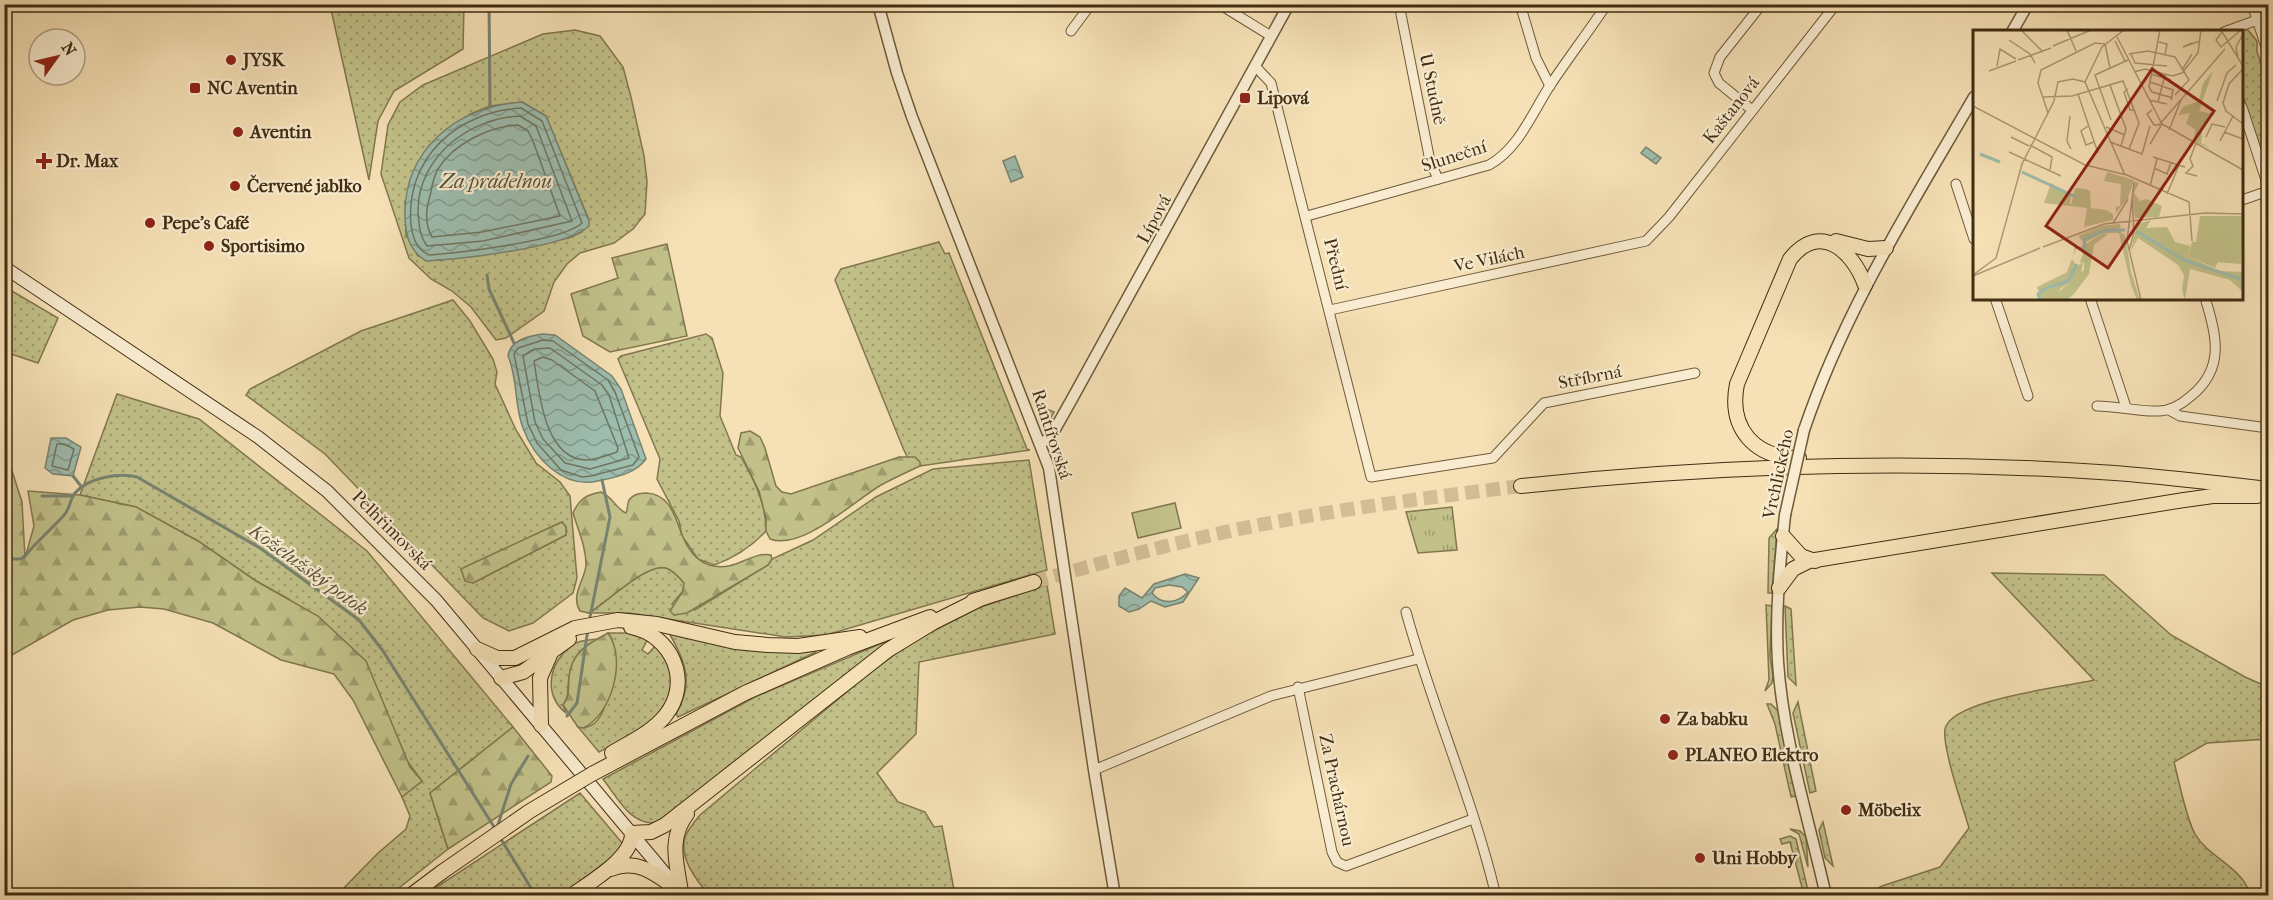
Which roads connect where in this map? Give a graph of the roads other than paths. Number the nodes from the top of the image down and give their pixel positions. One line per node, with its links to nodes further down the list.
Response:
1 (878, 4): 45 (street, Rantířovská)
2 (1091, 4): 16 (street)
3 (1219, 4): 17 (street)
4 (1289, 4): 17 (street, Lípová)
5 (1399, 4): 24 (street, U Studně)
6 (1520, 4): 20 (street)
7 (1608, 4): 20 (street, Sluneční)
8 (1762, 4): 22 (street)
9 (1836, 4): 22 (street, Kaštanová)
10 (2028, 4): 14 (street)
11 (2252, 4): 13 (street)
12 (2268, 15): 13 (street)
13 (2257, 20): 15 (street); 18 (street)
14 (2013, 30)
15 (2230, 30)
16 (1071, 31)
17 (1271, 36): 19 (street, Lípová)
18 (2268, 54)
19 (1255, 66): 28 (street, Přední); 45 (street, Lípová)
20 (1550, 86): 24 (street, Sluneční)
21 (1973, 99): 32 (street, Vrchlického)
22 (1752, 111): 30 (street, Kaštanová)
23 (2243, 113): 26 (street)
24 (1438, 179): 28 (street, Sluneční)
25 (1956, 184): 29 (street)
26 (2268, 188): 27 (street)
27 (2243, 199)
28 (1306, 216): 38 (street, Přední)
29 (1973, 236)
30 (1653, 237): 38 (street, Ve Vilách)
31 (1825, 242): 32 (main road); 34 (main road); 46 (main road)
32 (1886, 249): 34 (street, Vrchlického)
33 (4, 267): 61 (main road, Pelhřimovská)
34 (1865, 285): 51 (street, Vrchlického, bridge)
35 (1996, 300): 40 (street)
36 (2091, 300): 42 (street)
37 (2206, 300): 43 (street)
38 (1330, 310): 47 (street, Přední)
39 (1695, 373): 47 (street, Stříbrná)
40 (2028, 396)
41 (2097, 406): 42 (street)
42 (2126, 407): 43 (street)
43 (2169, 410): 44 (street)
44 (2268, 428)
45 (1041, 443): 68 (street, Rantířovská)
46 (1900, 465): 48 (main road); 49 (main road)
47 (1371, 477)
48 (1521, 486)
49 (2268, 489)
50 (2268, 497): 52 (main road)
51 (1783, 536): 52 (main road); 54 (street, Vrchlického)
52 (1815, 561): 54 (main road)
53 (1034, 582): 55 (main road)
54 (1779, 588): 78 (street, Vrchlického)
55 (980, 599): 59 (main road); 69 (main road)
56 (1406, 612): 63 (street)
57 (606, 624): 58 (main road); 59 (main road); 67 (main road)
58 (582, 629): 60 (main road); 62 (main road)
59 (886, 633): 67 (main road)
60 (554, 649): 64 (main road); 66 (main road)
61 (477, 650): 62 (main road); 64 (main road, Pelhřimovská)
62 (515, 658): 64 (main road)
63 (1418, 658): 65 (street); 70 (street)
64 (501, 678): 66 (main road, Pelhřimovská)
65 (1298, 687): 68 (street); 70 (street, Za Prachárnou)
66 (541, 725): 71 (main road, Pelhřimovská)
67 (631, 748): 74 (main road, bridge)
68 (1094, 770): 76 (street, Rantířovská)
69 (696, 801): 71 (main road); 73 (main road)
70 (1473, 819): 77 (street)
71 (632, 833): 72 (main road); 73 (main road, Pelhřimovská)
72 (598, 875): 73 (main road); 75 (main road)
73 (682, 894)
74 (410, 896)
75 (571, 896)
76 (1115, 896)
77 (1496, 896)
78 (1826, 896)

